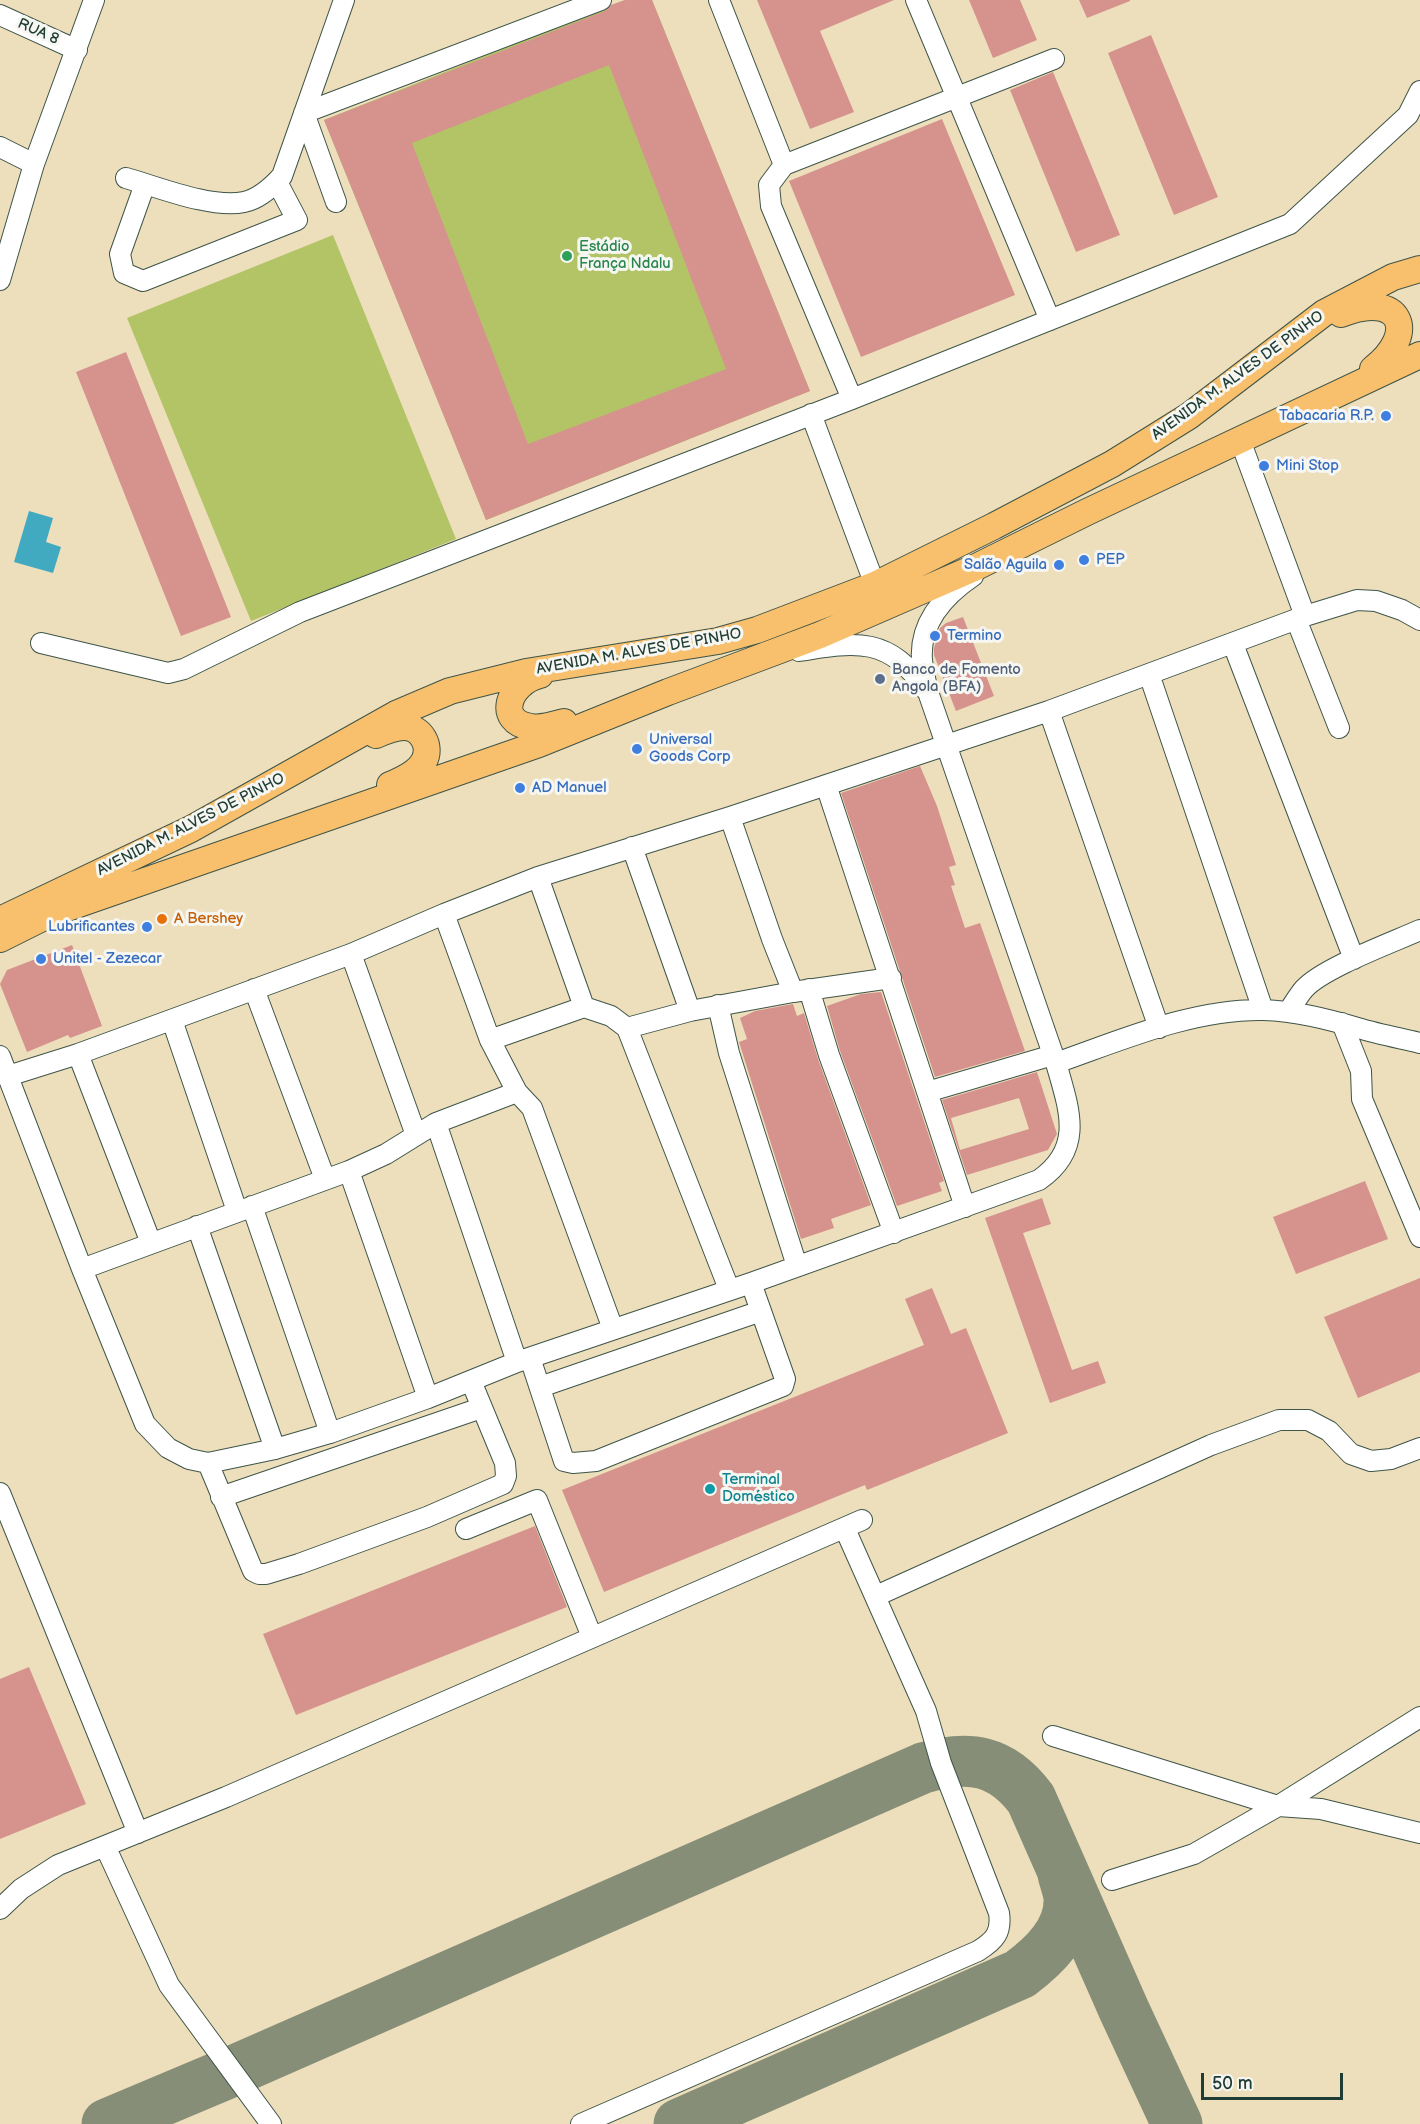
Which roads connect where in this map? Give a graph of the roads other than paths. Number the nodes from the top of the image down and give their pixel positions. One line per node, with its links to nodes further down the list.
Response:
1 (94, 0): 7 (street)
2 (344, 0): 11 (street)
3 (601, 0): 11 (street)
4 (720, 0): 14 (street)
5 (916, 0): 10 (street)
6 (0, 15): 7 (street, RUA 8)
7 (77, 50): 13 (street)
8 (1054, 59): 10 (street)
9 (1420, 91): 21 (street)
10 (956, 99): 14 (street); 21 (street)
11 (304, 113): 16 (street); 18 (street)
12 (0, 147): 13 (street)
13 (34, 164): 20 (street)
14 (784, 165): 24 (street)
15 (126, 178): 17 (street)
16 (277, 182): 17 (street); 17 (street)
17 (145, 184)
18 (336, 202)
19 (1420, 269): 22 (main road, AVENIDA M. ALVES DE PINHO)
20 (0, 280)
21 (1050, 320): 24 (street)
22 (1286, 342): 25 (main road); 29 (main road, AVENIDA M. ALVES DE PINHO)
23 (1420, 356): 25 (main road, AVENIDA M. ALVES DE PINHO)
24 (852, 399): 26 (street)
25 (1319, 402): 27 (main road, AVENIDA M. ALVES DE PINHO)
26 (811, 414): 29 (street); 32 (street)
27 (1240, 440): 28 (main road, AVENIDA M. ALVES DE PINHO); 30 (street)
28 (1017, 548): 35 (main road, AVENIDA M. ALVES DE PINHO); 38 (street)
29 (875, 585): 34 (main road, AVENIDA M. ALVES DE PINHO)
30 (1301, 618): 31 (street); 33 (street); 40 (street)
31 (1420, 620)
32 (41, 643)
33 (1233, 644): 36 (street); 52 (street)
34 (651, 652): 37 (main road); 42 (main road, AVENIDA M. ALVES DE PINHO)
35 (746, 663): 37 (main road, AVENIDA M. ALVES DE PINHO); 38 (street)
36 (1149, 674): 39 (street); 58 (street)
37 (668, 692): 45 (main road, AVENIDA M. ALVES DE PINHO)
38 (928, 692): 41 (street)
39 (1049, 711): 41 (street); 64 (street)
40 (1339, 728)
41 (945, 745): 43 (street); 69 (street)
42 (272, 784): 45 (main road); 49 (main road, AVENIDA M. ALVES DE PINHO)
43 (826, 785): 44 (street); 53 (street)
44 (730, 817): 46 (street); 55 (street)
45 (285, 832): 49 (main road, AVENIDA M. ALVES DE PINHO)
46 (632, 847): 47 (street); 59 (street)
47 (538, 876): 48 (street); 57 (street)
48 (444, 914): 51 (street); 65 (street)
49 (1, 924)
50 (1420, 930): 52 (street)
51 (351, 954): 54 (street); 74 (street)
52 (1354, 959): 60 (street)
53 (891, 978): 55 (street); 72 (street)
54 (254, 989): 61 (street); 76 (street)
55 (801, 991): 56 (street); 80 (street)
56 (718, 1005): 59 (street); 83 (street)
57 (584, 1007): 63 (street); 65 (street)
58 (1263, 1010): 60 (street); 64 (street)
59 (690, 1011): 63 (street)
60 (1288, 1012): 62 (street)
61 (172, 1020): 67 (street); 78 (street)
62 (1342, 1023): 66 (street); 81 (street)
63 (627, 1028): 86 (street)
64 (1159, 1028): 69 (street)
65 (490, 1040): 71 (street)
66 (1420, 1043)
67 (78, 1054): 70 (street); 82 (street)
68 (0, 1056): 70 (street)
69 (1054, 1059): 72 (street); 77 (street)
70 (8, 1076): 84 (street)
71 (517, 1092): 73 (street); 88 (street)
72 (927, 1092): 77 (street)
73 (436, 1123): 74 (street); 89 (street)
74 (417, 1135): 75 (street)
75 (349, 1171): 76 (street); 92 (street)
76 (325, 1179): 78 (street)
77 (965, 1207): 80 (street)
78 (245, 1208): 79 (street); 94 (street)
79 (197, 1226): 82 (street); 96 (street)
80 (894, 1233): 83 (street)
81 (1420, 1237)
82 (150, 1243): 84 (street)
83 (796, 1266): 85 (street)
84 (82, 1269): 97 (street)
85 (751, 1283): 86 (street); 87 (street)
86 (729, 1289): 88 (street)
87 (761, 1311): 91 (street); 91 (street)
88 (613, 1329): 89 (street)
89 (524, 1360): 90 (street); 91 (street)
90 (471, 1381): 92 (street); 93 (street)
91 (540, 1388)
92 (428, 1398): 94 (street)
93 (482, 1408): 99 (street); 99 (street)
94 (330, 1433): 96 (street)
95 (1420, 1448): 101 (street)
96 (275, 1449): 97 (street)
97 (208, 1462): 99 (street)
98 (0, 1493): 106 (street)
99 (221, 1497)
100 (466, 1530): 102 (street)
101 (876, 1596): 102 (street); 112 (street)
102 (592, 1637): 106 (street)
103 (1420, 1717): 105 (street)
104 (1053, 1736): 105 (street)
105 (1278, 1806): 107 (street); 109 (street)
106 (138, 1833): 108 (street)
107 (1420, 1833)
108 (105, 1846): 110 (street); 111 (street)
109 (1112, 1880)
110 (0, 1909)
111 (271, 2124)
112 (581, 2124)

